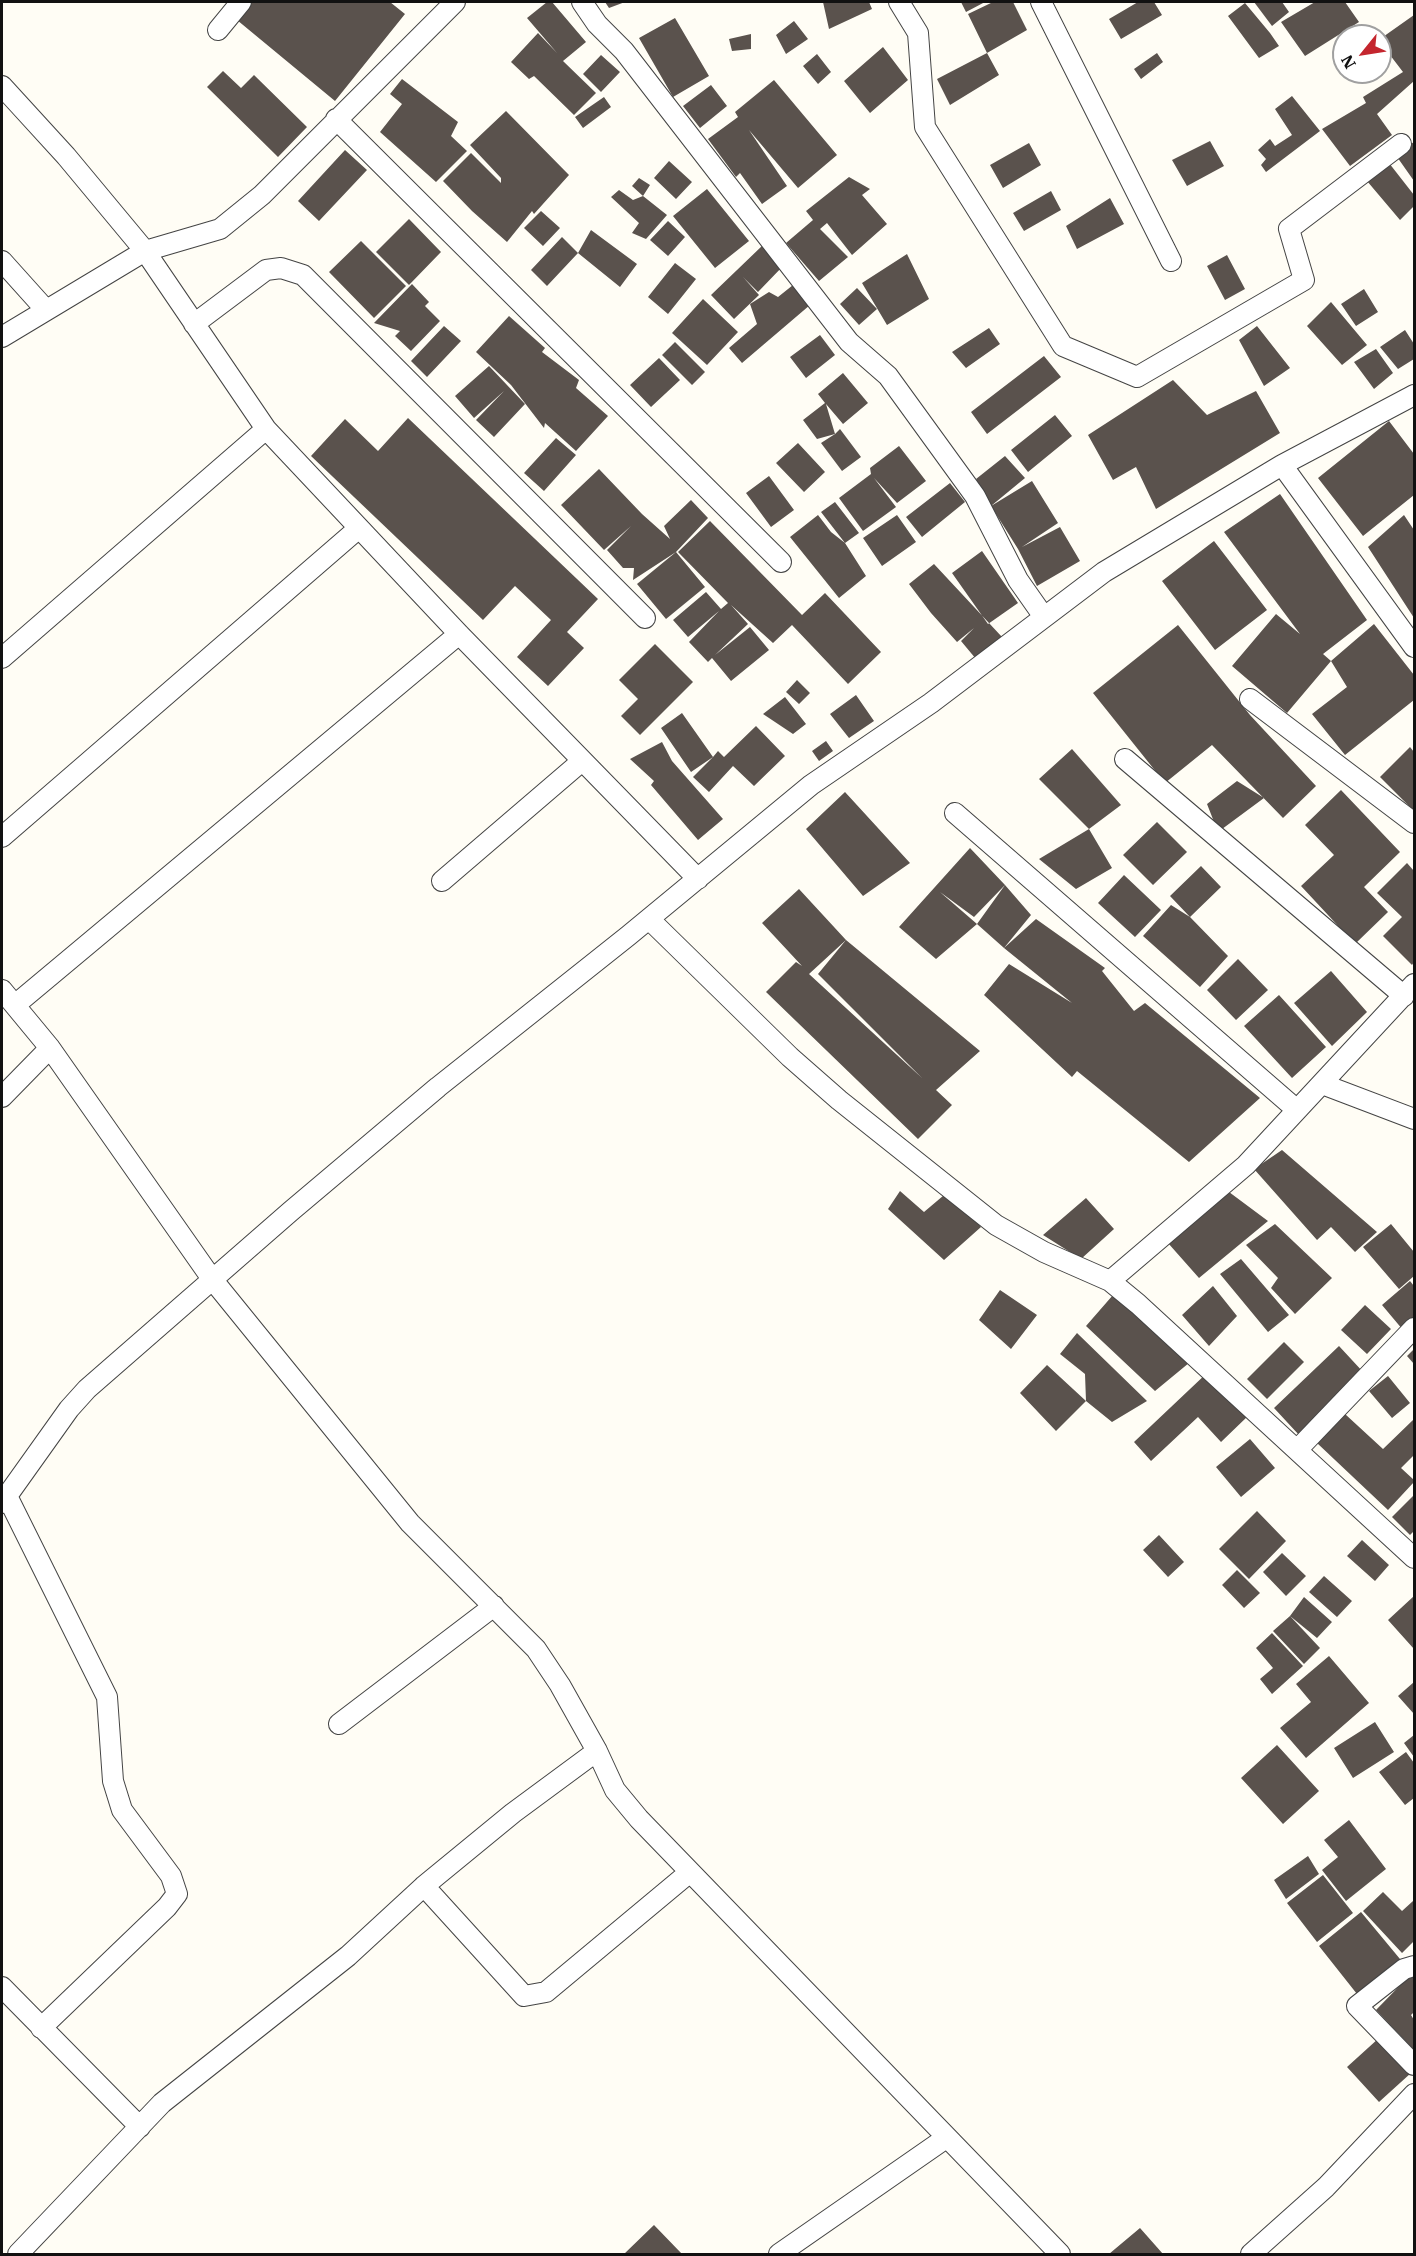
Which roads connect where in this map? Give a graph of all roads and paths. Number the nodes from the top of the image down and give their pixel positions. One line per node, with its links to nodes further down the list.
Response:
1 (241, 2): 6 (street)
2 (582, 2): 21 (street)
3 (899, 2): 9 (street)
4 (1041, 2): 12 (street)
5 (450, 3): 8 (street)
6 (218, 30)
7 (2, 86): 10 (street)
8 (336, 119): 10 (street); 20 (street)
9 (1401, 144)
10 (145, 251): 13 (street); 14 (street)
11 (2, 261): 13 (street)
12 (1171, 261)
13 (46, 310): 15 (street)
14 (194, 324): 17 (street); 22 (street)
15 (2, 337)
16 (1411, 404): 18 (street)
17 (266, 429): 19 (street); 25 (street)
18 (1282, 465): 21 (street); 24 (street)
19 (359, 528): 23 (street); 31 (street)
20 (781, 562)
21 (1044, 617): 32 (street)
22 (645, 618)
23 (459, 634): 28 (street); 36 (street)
24 (1414, 647)
25 (2, 658)
26 (1250, 699): 30 (street)
27 (1125, 759): 35 (street)
28 (582, 760): 32 (street); 33 (street)
29 (955, 813): 40 (street)
30 (1414, 823)
31 (2, 837)
32 (698, 879): 34 (street)
33 (441, 881)
34 (649, 919): 42 (street); 43 (street)
35 (1409, 990): 38 (street)
36 (8, 997): 37 (street)
37 (50, 1048): 39 (street); 42 (street)
38 (1322, 1084): 40 (street); 41 (street)
39 (2, 1097)
40 (1298, 1110): 43 (street)
41 (1414, 1119)
42 (212, 1279): 46 (street); 48 (street)
43 (1110, 1281): 45 (street)
44 (1414, 1328): 45 (street)
45 (1297, 1450): 47 (street)
46 (4, 1500): 55 (street)
47 (1414, 1558)
48 (494, 1606): 49 (street); 50 (street)
49 (339, 1724)
50 (597, 1751): 51 (street); 52 (street)
51 (690, 1872): 52 (street); 59 (street)
52 (424, 1886): 58 (street)
53 (1414, 1966): 56 (street)
54 (2, 1988): 55 (street)
55 (41, 2028): 58 (street)
56 (1414, 2065)
57 (1414, 2094): 63 (street)
58 (140, 2127): 60 (street)
59 (946, 2138): 61 (street); 62 (street)
60 (18, 2254)
61 (779, 2254)
62 (1060, 2254)
63 (1251, 2254)

